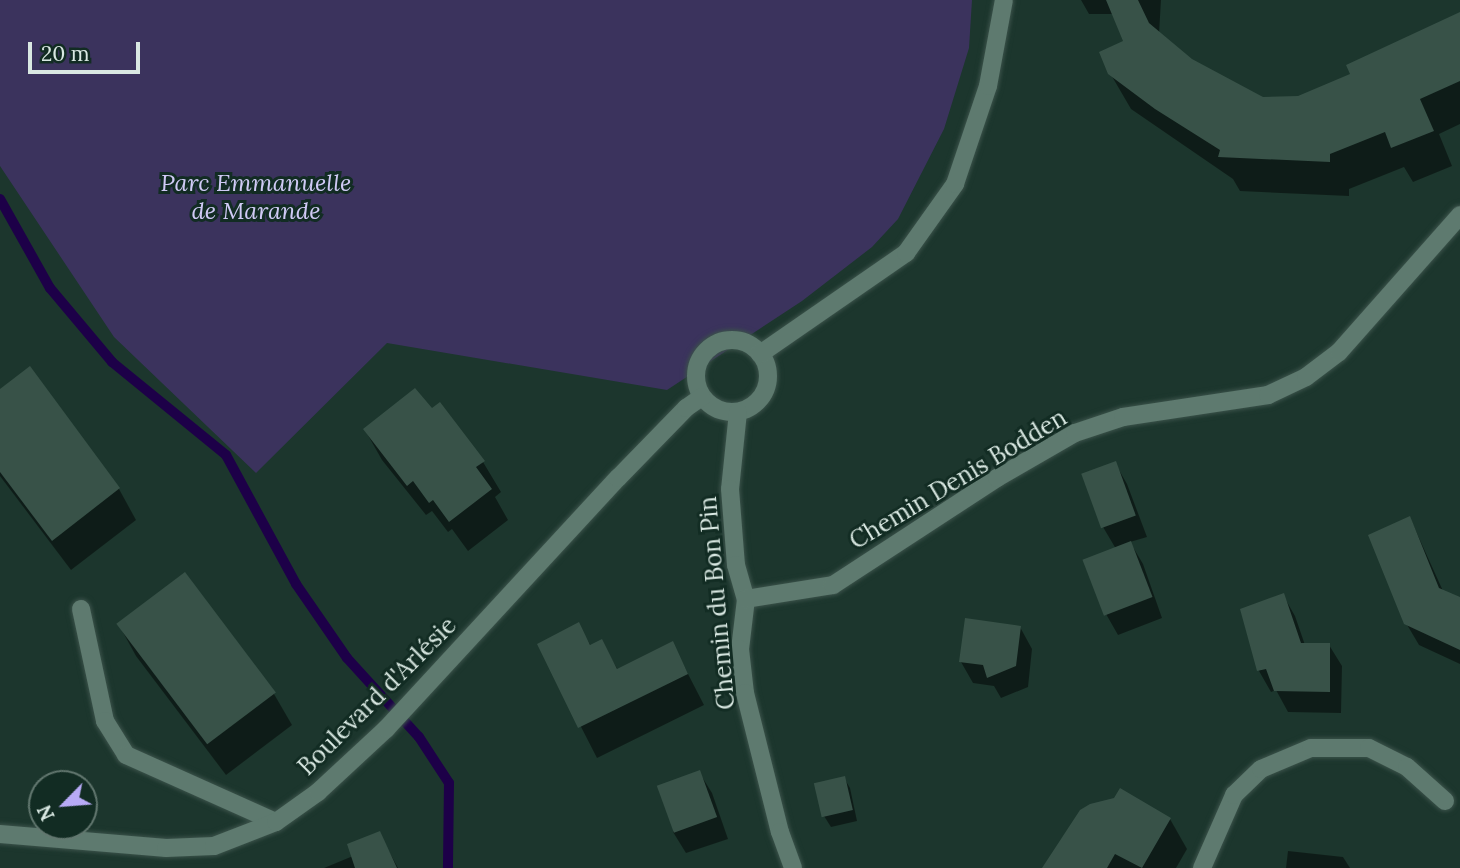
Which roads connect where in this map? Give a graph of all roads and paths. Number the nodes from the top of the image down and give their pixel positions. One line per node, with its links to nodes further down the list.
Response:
1 (1004, 0): 3 (street)
2 (1460, 215): 6 (street, Chemin Denis Bodden)
3 (760, 354): 4 (street); 5 (street)
4 (702, 397): 5 (street); 9 (street, Boulevard d'Arlésie)
5 (738, 412): 6 (street, Chemin du Bon Pin)
6 (746, 598): 11 (street, Chemin du Bon Pin)
7 (80, 610): 9 (street)
8 (1445, 801): 12 (street)
9 (276, 822): 10 (street, Boulevard d'Arlésie)
10 (0, 834)
11 (793, 868)
12 (1202, 868)

